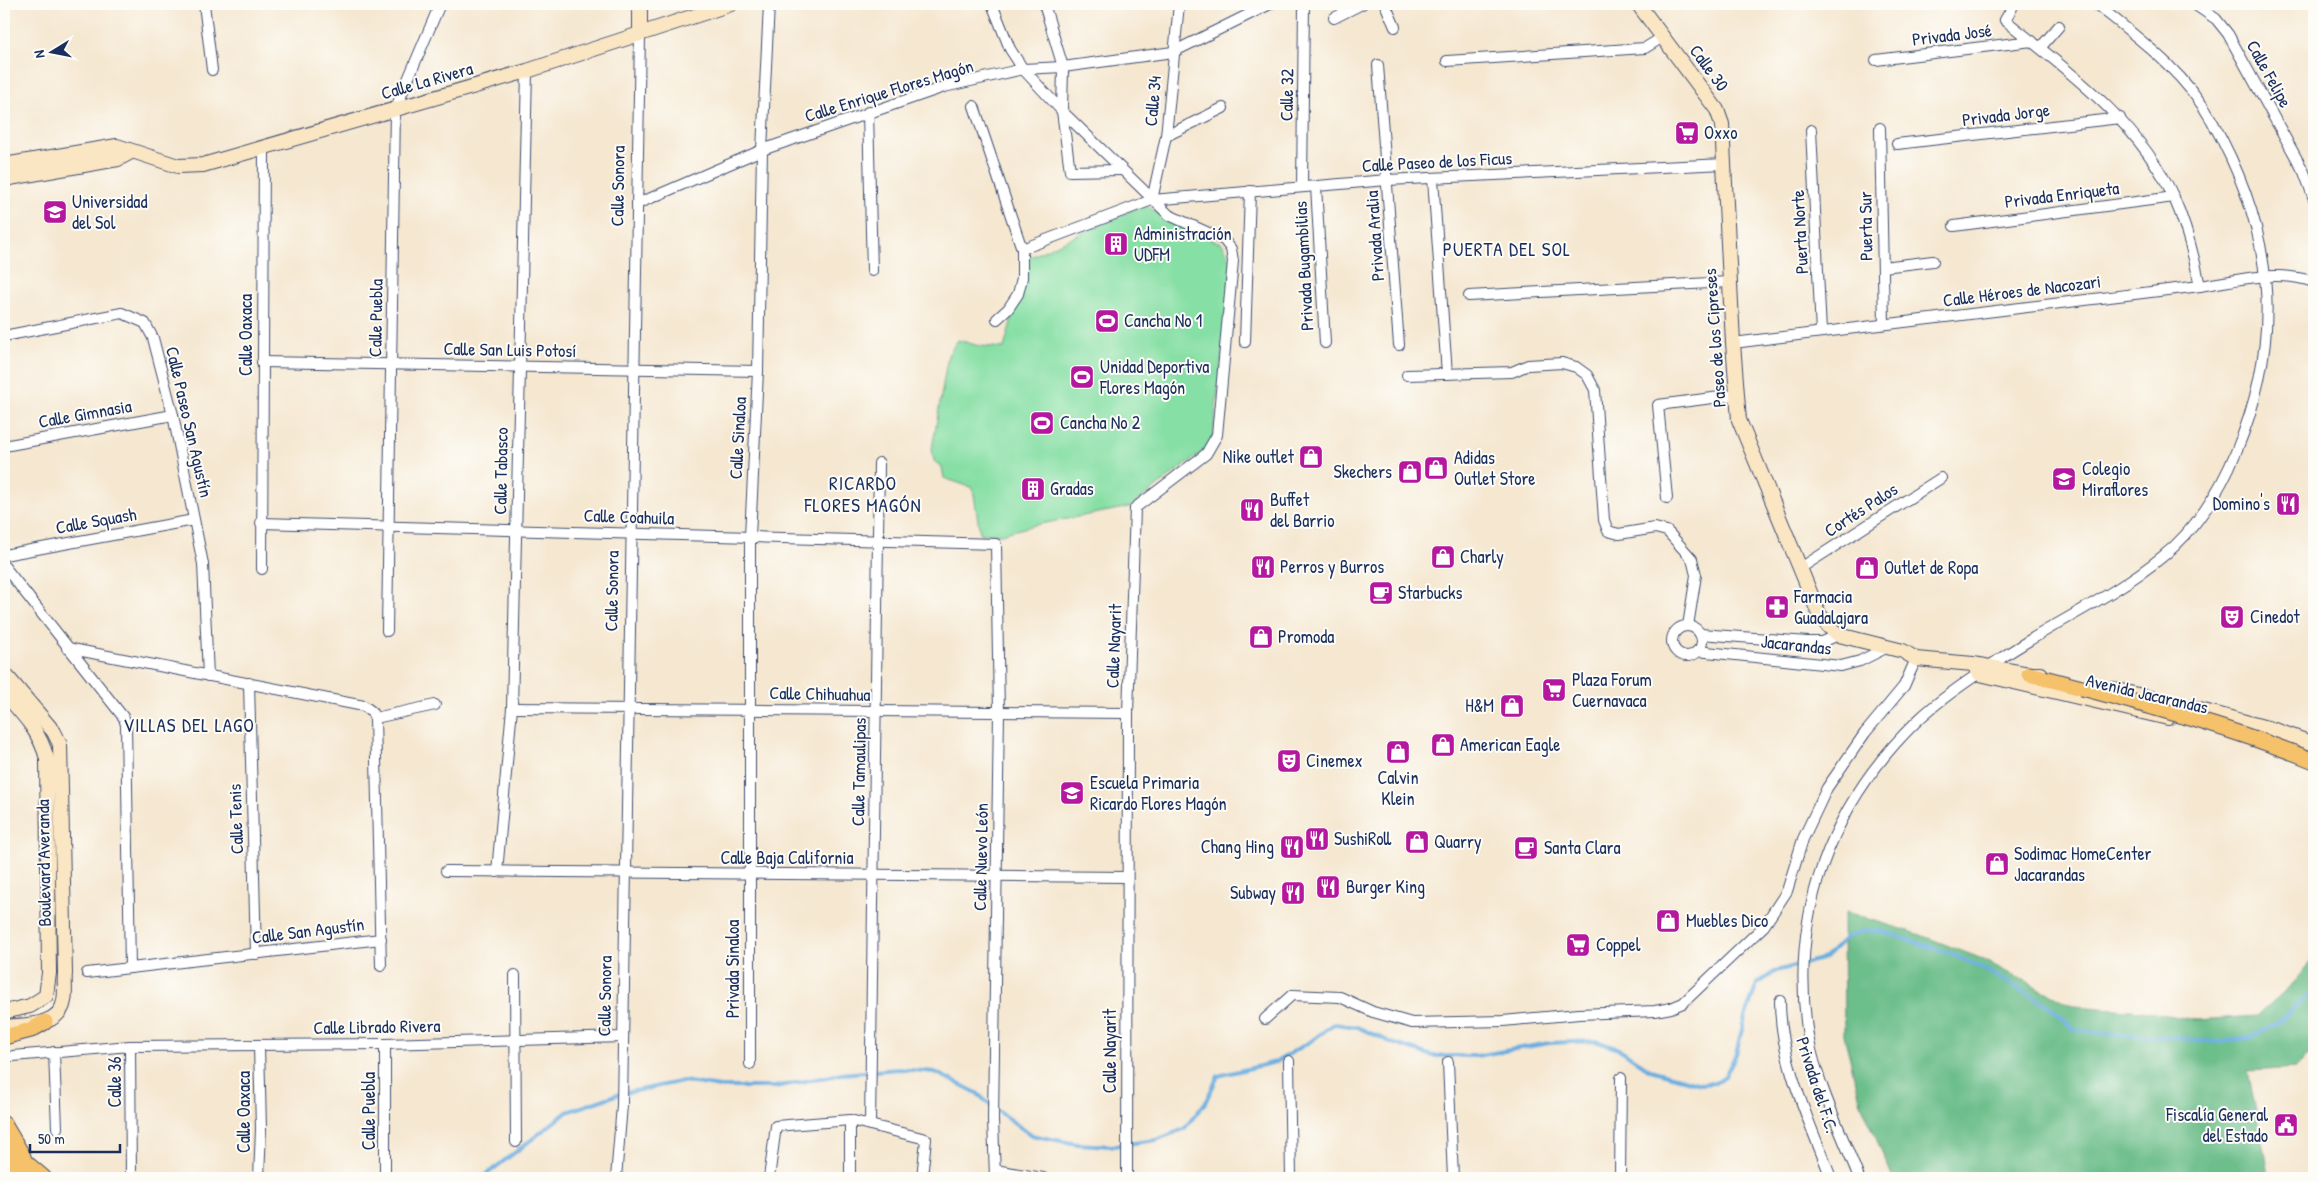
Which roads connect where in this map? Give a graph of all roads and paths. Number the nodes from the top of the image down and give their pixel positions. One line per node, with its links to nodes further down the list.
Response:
1 (204, 4): 28 (street)
2 (440, 4): 33 (street)
3 (640, 4): 20 (street, Calle Sonora)
4 (731, 4): 20 (street, Calle La Rivera)
5 (769, 4): 42 (street, Calle Sinaloa)
6 (992, 4): 29 (street)
7 (1044, 4): 27 (street)
8 (1179, 4): 23 (street, Calle 34)
9 (1270, 4): 23 (street, Calle Enrique Flores Magón)
10 (1304, 4): 51 (street, Calle 32)
11 (1362, 4): 17 (street)
12 (1385, 4): 19 (street)
13 (1638, 4): 21 (street, Calle 30)
14 (2096, 4): 62 (street)
15 (2194, 4): 54 (street, Calle Felipe)
16 (2012, 8): 22 (street)
17 (1334, 18)
18 (2059, 26): 22 (street)
19 (1395, 27)
20 (640, 34): 30 (street, Calle La Rivera); 56 (street, Calle Sonora)
21 (1664, 37): 25 (street); 44 (street, Calle 30)
22 (2036, 45): 24 (street, Privada José); 36 (street)
23 (1173, 52): 27 (street, Calle Enrique Flores Magón); 39 (street, Calle 34)
24 (1876, 60)
25 (1447, 61)
26 (1378, 64): 49 (street, Privada Aralia)
27 (1063, 67): 29 (street, Calle Enrique Flores Magón); 34 (street)
28 (212, 70)
29 (1023, 70): 34 (street); 35 (street, Calle Enrique Flores Magón)
30 (527, 71): 33 (street, Calle La Rivera); 77 (street, Calle Tabasco)
31 (974, 106): 58 (street)
32 (1223, 108): 39 (street)
33 (395, 110): 41 (street, Calle La Rivera); 76 (street, Calle Puebla)
34 (1062, 111): 46 (street); 46 (street)
35 (868, 112): 42 (street, Calle Enrique Flores Magón); 61 (street)
36 (2120, 118): 40 (street, Privada Jorge); 53 (street)
37 (1880, 128): 60 (street, Puerta Sur)
38 (1811, 130): 69 (street, Puerta Norte)
39 (1166, 136): 55 (street, Calle 34)
40 (1897, 144)
41 (264, 148): 43 (street, Calle La Rivera); 75 (street, Calle Oaxaca)
42 (762, 150): 56 (street, Calle Enrique Flores Magón); 79 (street, Calle Sinaloa)
43 (96, 155): 45 (street, Calle La Rivera); 47 (street, Calle La Rivera)
44 (1724, 164): 48 (street, Calle Paseo de los Ficus); 63 (street, Paseo de los Cipreses)
45 (4, 165)
46 (1121, 170): 55 (street)
47 (4, 179)
48 (1433, 179): 49 (street, Calle Paseo de los Ficus); 80 (street)
49 (1387, 180): 50 (street, Calle Paseo de los Ficus); 74 (street, Privada Aralia)
50 (1316, 186): 51 (street, Calle Paseo de los Ficus); 72 (street, Privada Bugambilias)
51 (1302, 187): 52 (street, Calle Paseo de los Ficus)
52 (1250, 191): 55 (street, Calle Paseo de los Ficus); 71 (street)
53 (2174, 198): 57 (street, Privada Enriqueta); 65 (street)
54 (2314, 199)
55 (1152, 200): 58 (street, Calle Paseo de los Ficus); 121 (street, Calle Nayarit)
56 (637, 204): 78 (street, Calle Sonora)
57 (1954, 226)
58 (1022, 249): 67 (street)
59 (1933, 261): 60 (street)
60 (1883, 267): 68 (street, Puerta Sur)
61 (872, 271)
62 (2266, 275): 64 (street, Calle Héroes de Nacozari); 65 (street, Calle Héroes de Nacozari); 108 (street)
63 (1729, 282): 66 (street); 73 (street, Paseo de los Cipreses)
64 (2314, 282)
65 (2200, 286): 68 (street, Calle Héroes de Nacozari)
66 (1469, 296)
67 (997, 319)
68 (1884, 324): 69 (street, Calle Héroes de Nacozari)
69 (1821, 332): 73 (street, Calle Héroes de Nacozari)
70 (4, 336): 83 (street, Calle Paseo San Agustín)
71 (1244, 342)
72 (1325, 343)
73 (1732, 343): 82 (street, Paseo de los Cipreses)
74 (1399, 345)
75 (262, 362): 76 (street, Calle San Luis Potosí); 89 (street, Calle Oaxaca)
76 (391, 365): 77 (street, Calle San Luis Potosí); 90 (street, Calle Puebla)
77 (520, 367): 78 (street, Calle San Luis Potosí); 91 (street, Calle Tabasco)
78 (634, 369): 79 (street, Calle San Luis Potosí); 92 (street, Calle Sonora)
79 (758, 371): 93 (street, Calle Sinaloa)
80 (1446, 374): 81 (street); 100 (street)
81 (1406, 375)
82 (1736, 395): 87 (street); 99 (street, Paseo de los Cipreses)
83 (173, 415): 84 (street, Calle Gimnasia); 88 (street, Calle Paseo San Agustín)
84 (4, 446)
85 (879, 463): 94 (street, Calle Tamaulipas)
86 (1941, 478): 99 (street, Cortés Palos)
87 (1667, 498)
88 (194, 520): 96 (street, Calle Squash); 111 (street, Calle Paseo San Agustín)
89 (261, 523): 90 (street, Calle Coahuila); 98 (street, Calle Oaxaca)
90 (389, 526): 91 (street, Calle Coahuila); 101 (street, Calle Puebla)
91 (516, 530): 92 (street, Calle Coahuila); 115 (street, Calle Tabasco)
92 (631, 533): 93 (street, Calle Coahuila); 116 (street, Calle Sonora)
93 (750, 537): 94 (street, Calle Coahuila); 118 (street, Calle Sinaloa)
94 (878, 540): 95 (street, Calle Coahuila); 119 (street, Calle Tamaulipas)
95 (996, 544): 120 (street, Calle Nuevo León)
96 (4, 555)
97 (4, 566): 105 (street)
98 (262, 569)
99 (1799, 569): 103 (street, Paseo de los Cipreses)
100 (1688, 626): 102 (street); 106 (street)
101 (387, 632)
102 (1700, 634): 103 (street, Jacarandas); 106 (street)
103 (1839, 635): 104 (street, Avenida Jacarandas)
104 (1888, 647): 106 (street, Jacarandas); 107 (street, Avenida Jacarandas)
105 (67, 648): 111 (street); 139 (street)
106 (1697, 651)
107 (1916, 659): 108 (street, Avenida Jacarandas); 144 (street)
108 (1980, 668): 110 (street, Avenida Jacarandas); 125 (street, Avenida Jacarandas); 183 (street)
109 (4, 672): 117 (street, Boulevard Averanda)
110 (2029, 674): 123 (street, Avenida Jacarandas); 126 (main road, bridge)
111 (208, 676): 112 (street)
112 (249, 684): 122 (street); 137 (street, Calle Tenis)
113 (4, 692): 117 (street, Boulevard Averanda)
114 (435, 705): 122 (street)
115 (512, 708): 116 (street, Calle Chihuahua); 130 (street, Calle Tabasco)
116 (628, 708): 118 (street, Calle Chihuahua); 131 (street, Calle Sonora)
117 (28, 710): 128 (street, Boulevard Averanda)
118 (749, 710): 119 (street, Calle Chihuahua); 132 (street, Calle Sinaloa)
119 (876, 711): 120 (street, Calle Chihuahua); 133 (street, Calle Tamaulipas)
120 (999, 712): 121 (street, Calle Chihuahua); 134 (street, Calle Nuevo León)
121 (1128, 713): 135 (street, Calle Nayarit)
122 (375, 718): 136 (street, Calle San Agustín)
123 (2300, 738): 124 (street, Avenida Jacarandas); 125 (street)
124 (2314, 744)
125 (2293, 756): 127 (street, Avenida Jacarandas)
126 (2314, 761)
127 (2314, 764)
128 (55, 812): 143 (street, Boulevard Averanda); 145 (street, Boulevard Averanda)
129 (446, 871): 130 (street, Calle Baja California)
130 (497, 872): 131 (street, Calle Baja California)
131 (626, 873): 132 (street, Calle Baja California); 149 (street, Calle Sonora)
132 (749, 874): 133 (street, Calle Baja California); 158 (street, Privada Sinaloa)
133 (874, 875): 134 (street, Calle Baja California); 162 (street, Calle Tamaulipas)
134 (997, 876): 135 (street, Calle Baja California); 168 (street, Calle Nuevo León)
135 (1127, 877): 178 (street, Calle Nayarit)
136 (381, 939): 137 (street, Calle San Agustín); 138 (street)
137 (256, 954): 139 (street, Calle San Agustín)
138 (381, 966)
139 (130, 968): 140 (street, Calle San Agustín)
140 (87, 973)
141 (515, 975): 150 (street)
142 (1780, 1001): 182 (street, Privada del F.C.)
143 (9, 1011): 146 (street)
144 (1265, 1019)
145 (45, 1022): 146 (street); 148 (main road)
146 (18, 1026): 147 (street)
147 (4, 1027)
148 (4, 1036)
149 (623, 1037): 150 (street, Calle Librado Rivera); 173 (street, Calle Sonora)
150 (516, 1040): 151 (street, Calle Librado Rivera); 164 (street)
151 (385, 1044): 152 (street, Calle Librado Rivera); 172 (street, Calle Puebla)
152 (259, 1045): 153 (street, Calle Librado Rivera); 171 (street, Calle Oaxaca)
153 (130, 1046): 154 (street, Calle Librado Rivera); 170 (street, Calle 36)
154 (54, 1052): 155 (street, Calle Librado Rivera); 163 (street)
155 (13, 1056)
156 (1289, 1062): 179 (street)
157 (1448, 1062): 180 (street)
158 (750, 1064)
159 (1620, 1078): 181 (street)
160 (850, 1120): 162 (street); 174 (street); 175 (street)
161 (4, 1124): 167 (main road)
162 (870, 1125): 176 (street)
163 (57, 1128)
164 (516, 1142)
165 (4, 1144): 167 (main road)
166 (4, 1164): 167 (highway)
167 (24, 1172): 169 (main road)
168 (995, 1174): 177 (street)
169 (44, 1178)
170 (132, 1178)
171 (259, 1178)
172 (385, 1178)
173 (616, 1178)
174 (769, 1178)
175 (850, 1178)
176 (922, 1178)
177 (1043, 1178)
178 (1127, 1178)
179 (1291, 1178)
180 (1453, 1178)
181 (1620, 1178)
182 (1831, 1178)
183 (1859, 1178)

